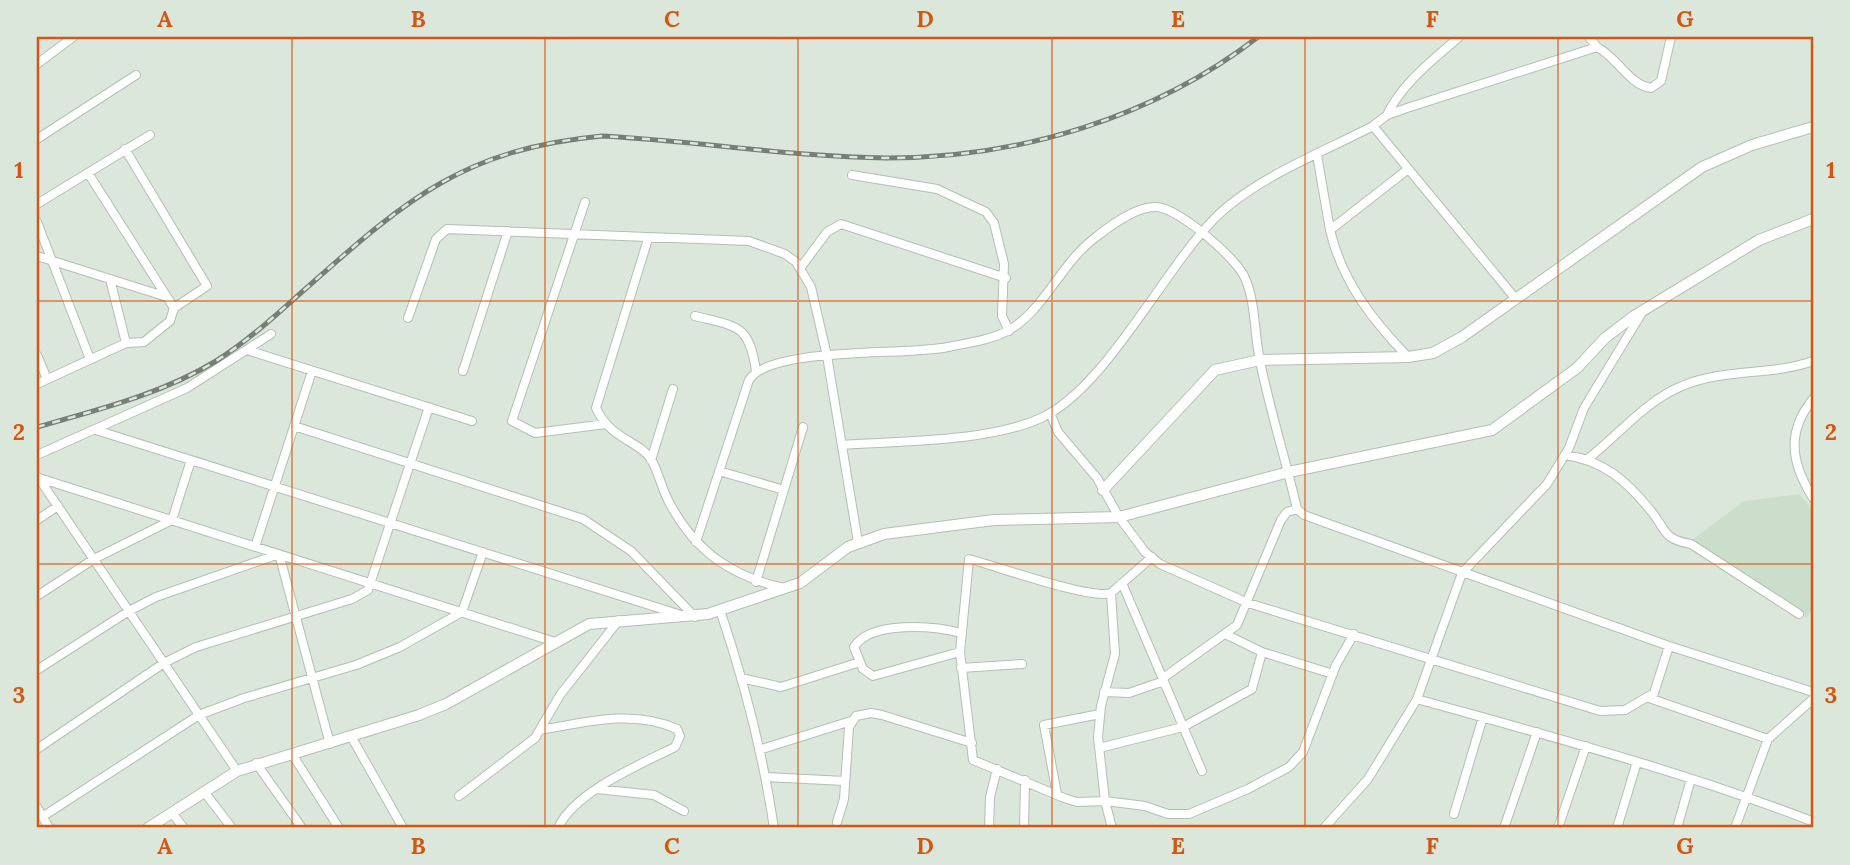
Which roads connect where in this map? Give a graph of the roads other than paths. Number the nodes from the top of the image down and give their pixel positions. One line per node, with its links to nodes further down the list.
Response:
1 (73, 37): 6 (street)
2 (1459, 37): 8 (street)
3 (1588, 37): 5 (street)
4 (1671, 37): 5 (street)
5 (1597, 47): 8 (street)
6 (37, 64)
7 (136, 75): 12 (street)
8 (1387, 115): 9 (street)
9 (1373, 126): 14 (street); 15 (street)
10 (1813, 127): 33 (street)
11 (150, 135): 13 (street)
12 (37, 139)
13 (125, 149): 16 (street); 34 (street)
14 (1317, 155): 22 (street); 24 (street)
15 (1407, 170): 22 (street); 33 (street)
16 (88, 173): 19 (street); 32 (street)
17 (852, 175): 30 (street)
18 (585, 202): 25 (street)
19 (37, 204)
20 (1813, 219): 35 (street)
21 (37, 222): 28 (street)
22 (1330, 230): 44 (street)
23 (508, 231): 25 (street); 37 (street); 49 (street)
24 (1202, 234): 38 (street); 46 (street); 56 (street)
25 (575, 235): 26 (street); 58 (street)
26 (648, 239): 29 (street); 58 (street)
27 (37, 256): 28 (street)
28 (55, 261): 31 (street); 45 (street)
29 (801, 267): 30 (street); 43 (street)
30 (1006, 278): 38 (street)
31 (110, 279): 32 (street); 40 (street)
32 (167, 297): 34 (street)
33 (1515, 298): 44 (street)
34 (174, 308): 40 (street)
35 (1643, 311): 64 (street); 70 (street)
36 (695, 316): 50 (street)
37 (408, 318)
38 (1009, 331): 43 (street)
39 (271, 334): 41 (street)
40 (126, 343): 45 (street)
41 (247, 350): 48 (street); 61 (street)
42 (37, 355): 51 (street)
43 (827, 356): 50 (street); 62 (street)
44 (1408, 357): 46 (street)
45 (90, 359): 51 (street)
46 (1260, 360): 70 (street); 73 (street)
47 (1813, 361): 65 (street)
48 (312, 371): 55 (street); 59 (street)
49 (463, 371)
50 (756, 371): 69 (street)
51 (47, 379): 52 (street)
52 (37, 384)
53 (673, 389): 67 (street)
54 (1813, 399): 75 (street)
55 (429, 407): 57 (street); 68 (street)
56 (1050, 413): 62 (street); 73 (street)
57 (472, 421)
58 (606, 424): 67 (street)
59 (294, 426): 68 (street); 72 (street)
60 (803, 427): 74 (street)
61 (96, 430): 63 (street); 66 (street)
62 (842, 445): 83 (street)
63 (37, 455)
64 (1565, 455): 65 (street); 89 (street)
65 (1589, 458): 100 (street)
66 (191, 460): 72 (street); 80 (street)
67 (651, 460): 82 (street)
68 (411, 463): 81 (street); 102 (street)
69 (719, 471): 74 (street); 82 (street)
70 (1289, 472): 77 (street); 78 (street)
71 (38, 476): 76 (street); 80 (street)
72 (275, 486): 81 (street); 84 (street)
73 (1103, 490): 78 (street)
74 (784, 491): 90 (street)
75 (1813, 498)
76 (58, 506): 79 (street); 88 (street)
77 (1297, 509): 89 (street); 96 (street)
78 (1119, 517): 83 (street); 87 (street)
79 (37, 520)
80 (172, 520): 84 (street); 88 (street)
81 (392, 523): 85 (street); 92 (street)
82 (696, 542): 90 (street)
83 (858, 542): 93 (street)
84 (255, 547): 86 (street)
85 (483, 552): 99 (street); 102 (street)
86 (279, 554): 92 (street); 98 (street); 101 (street)
87 (1152, 557): 91 (street); 96 (street)
88 (94, 559): 95 (street); 98 (street)
89 (1462, 573): 108 (street); 111 (street)
90 (755, 582): 93 (street)
91 (1122, 583): 94 (street); 120 (street)
92 (372, 584): 99 (street); 101 (street)
93 (786, 589): 97 (street)
94 (1111, 593): 104 (street); 121 (street)
95 (37, 596)
96 (1248, 603): 105 (street); 106 (street)
97 (720, 610): 102 (street); 118 (street)
98 (129, 611): 112 (street); 116 (street)
99 (462, 612): 107 (street); 119 (street)
100 (1799, 614)
101 (296, 616): 112 (street); 119 (street)
102 (691, 617): 103 (street)
103 (619, 620): 107 (street); 131 (street)
104 (961, 633): 109 (street); 113 (street)
105 (1354, 634): 111 (street); 117 (street)
106 (1227, 635): 110 (street); 120 (street)
107 (555, 642): 133 (street)
108 (1669, 646): 122 (street); 123 (street)
109 (960, 652): 113 (street); 115 (street)
110 (1262, 652): 117 (street); 130 (street)
111 (1432, 658): 123 (street); 124 (street)
112 (164, 663): 127 (street); 139 (street)
113 (860, 663): 118 (street)
114 (1022, 664): 115 (street)
115 (961, 668): 135 (street)
116 (37, 670)
117 (1333, 674): 156 (street)
118 (741, 678): 140 (street)
119 (313, 680): 127 (street); 136 (street)
120 (1163, 680): 121 (street); 130 (street)
121 (1104, 692): 126 (street)
122 (1813, 692)
123 (1649, 698): 134 (street)
124 (1417, 699): 128 (street); 177 (street)
125 (1813, 699): 134 (street)
126 (1100, 714): 138 (street); 153 (street)
127 (199, 715): 145 (street); 161 (street)
128 (1483, 718): 132 (street); 160 (street)
129 (851, 721): 135 (street); 140 (street); 150 (street)
130 (1183, 727): 138 (street); 146 (street)
131 (541, 730): 151 (street); 154 (street)
132 (1537, 732): 137 (street); 178 (street)
133 (352, 738): 136 (street); 171 (street)
134 (1768, 739): 155 (street)
135 (972, 743): 144 (street)
136 (330, 744): 141 (street)
137 (1586, 746): 142 (street); 179 (street)
138 (1099, 748): 156 (street)
139 (37, 749)
140 (759, 750): 147 (street)
141 (292, 754): 143 (street); 170 (street)
142 (1637, 762): 148 (street); 180 (street)
143 (256, 763): 145 (street); 169 (street)
144 (997, 769): 149 (street); 174 (street)
145 (237, 771): 152 (street)
146 (1202, 771)
147 (766, 777): 150 (street); 173 (street)
148 (1692, 779): 155 (street); 181 (street)
149 (1025, 780): 153 (street); 175 (street)
150 (845, 781): 163 (street)
151 (597, 789): 158 (street); 164 (street)
152 (205, 793): 159 (street); 168 (street)
153 (1057, 794): 156 (street)
154 (459, 796)
155 (1746, 796): 162 (street); 182 (street)
156 (1105, 801): 176 (street)
157 (37, 807): 161 (street)
158 (684, 811)
159 (172, 813): 166 (street); 167 (street)
160 (1454, 814)
161 (42, 817): 165 (street)
162 (1809, 820)
163 (836, 822)
164 (559, 826): 172 (street)
165 (49, 828)
166 (148, 828)
167 (184, 828)
168 (232, 828)
169 (302, 828)
170 (339, 828)
171 (403, 828)
172 (551, 828)
173 (774, 828)
174 (989, 828)
175 (1024, 828)
176 (1112, 828)
177 (1324, 828)
178 (1504, 828)
179 (1558, 828)
180 (1617, 828)
181 (1677, 828)
182 (1735, 828)

